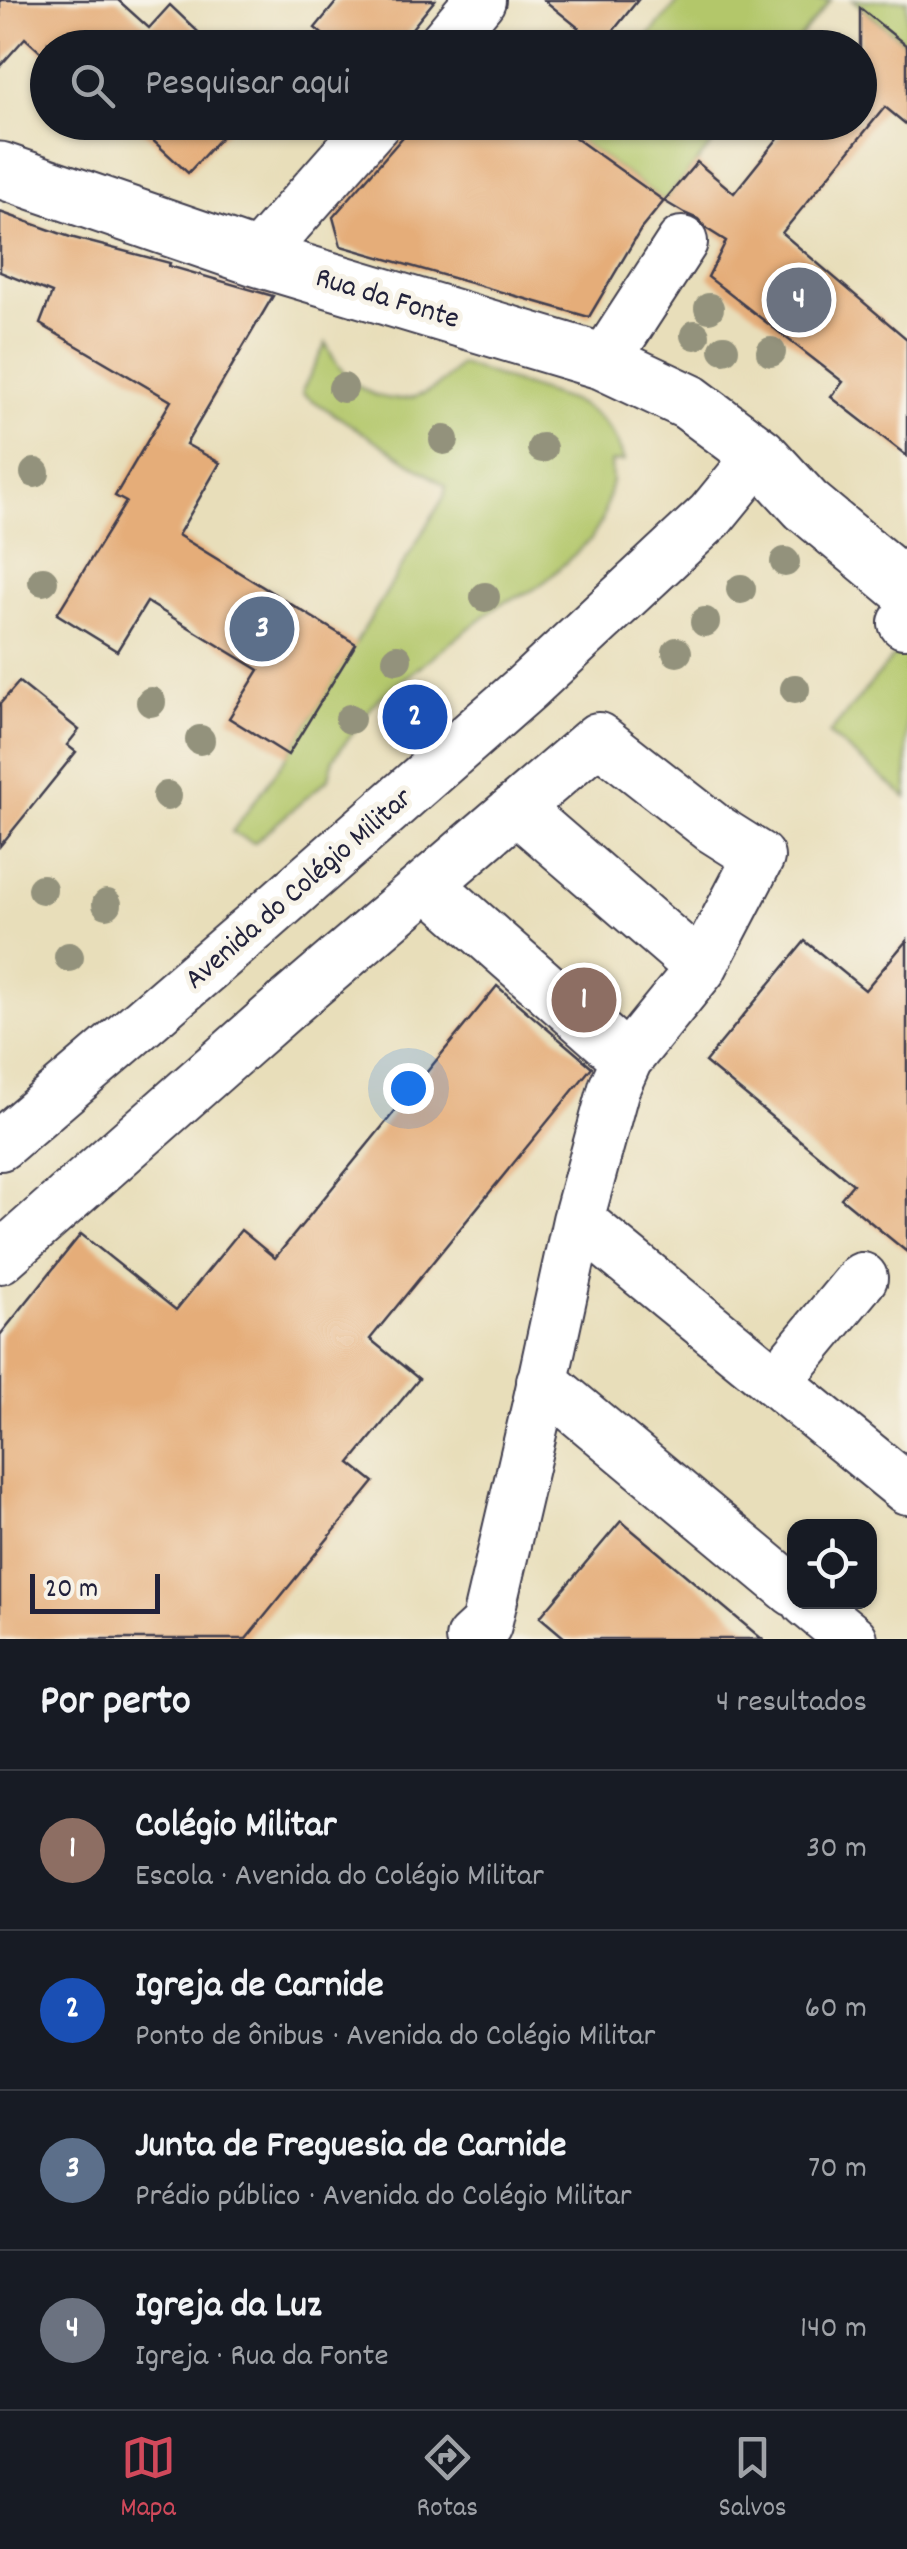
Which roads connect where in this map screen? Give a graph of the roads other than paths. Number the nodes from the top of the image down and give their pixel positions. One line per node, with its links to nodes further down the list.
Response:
1 (480, 0): 2 (street)
2 (455, 30)
3 (360, 140): 6 (street)
4 (0, 170): 6 (main road, Rua da Fonte)
5 (682, 242): 7 (street)
6 (256, 258): 7 (main road, Rua da Fonte)
7 (604, 362): 8 (main road, Rua da Fonte)
8 (760, 454): 9 (main road, Rua da Fonte); 10 (main road, Rua da Fonte); 15 (street, Avenida do Colégio Militar)
9 (907, 540)
10 (906, 610)
11 (516, 808): 12 (street); 13 (street); 13 (street)
12 (428, 884): 14 (street); 17 (street)
13 (701, 968): 14 (street)
14 (627, 1058): 16 (street)
15 (0, 1145)
16 (578, 1220): 19 (street); 20 (street)
17 (0, 1258)
18 (862, 1278): 20 (street)
19 (542, 1381): 22 (street); 24 (street)
20 (776, 1382): 21 (street)
21 (907, 1489)
22 (787, 1585)
23 (816, 1609): 25 (street)
24 (481, 1634)
25 (852, 1639)

